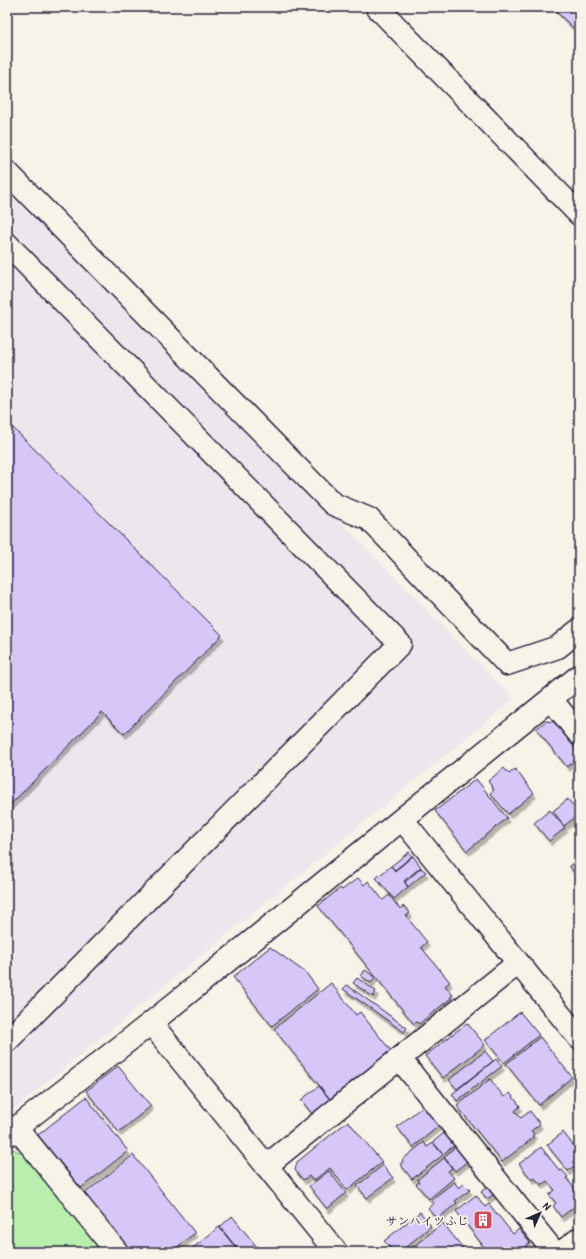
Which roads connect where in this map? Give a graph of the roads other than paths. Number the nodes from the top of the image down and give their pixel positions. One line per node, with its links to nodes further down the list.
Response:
1 (377, 7): 3 (street)
2 (7, 172): 5 (street)
3 (579, 214)
4 (7, 244): 13 (street)
5 (579, 630)
6 (579, 676): 7 (street)
7 (551, 699): 8 (street); 9 (street)
8 (579, 734)
9 (402, 819): 10 (street); 11 (street)
10 (518, 963): 12 (street); 14 (street)
11 (151, 1024): 15 (street); 16 (street)
12 (579, 1038)
13 (7, 1041)
14 (400, 1059): 16 (street); 20 (street)
15 (12, 1131): 18 (street)
16 (266, 1166): 19 (street)
17 (579, 1238): 21 (street)
18 (117, 1252)
19 (336, 1252)
20 (554, 1252)
21 (562, 1252)

